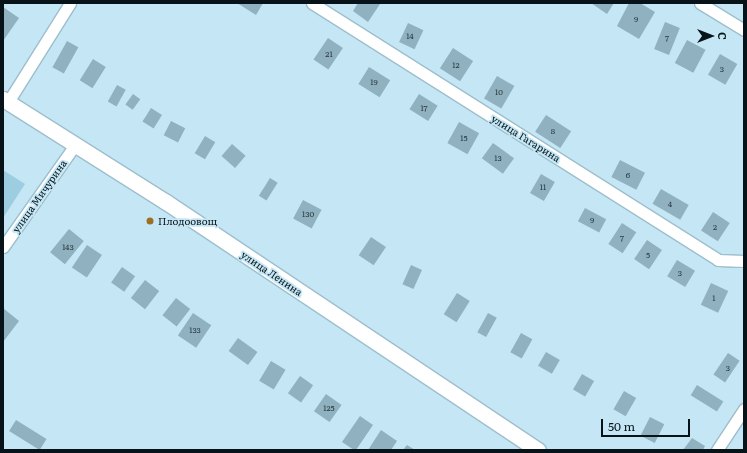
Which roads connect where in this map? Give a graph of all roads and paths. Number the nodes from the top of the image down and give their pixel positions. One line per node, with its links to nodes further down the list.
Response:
1 (70, 3): 5 (street)
2 (312, 3): 8 (street, улица Гагарина)
3 (700, 3): 4 (street)
4 (744, 30)
5 (5, 101): 6 (main road, улица Ленина)
6 (75, 145): 7 (street, улица Мичурина); 10 (main road, улица Ленина)
7 (3, 248)
8 (744, 261)
9 (744, 409): 11 (street)
10 (538, 450)
11 (717, 450)

